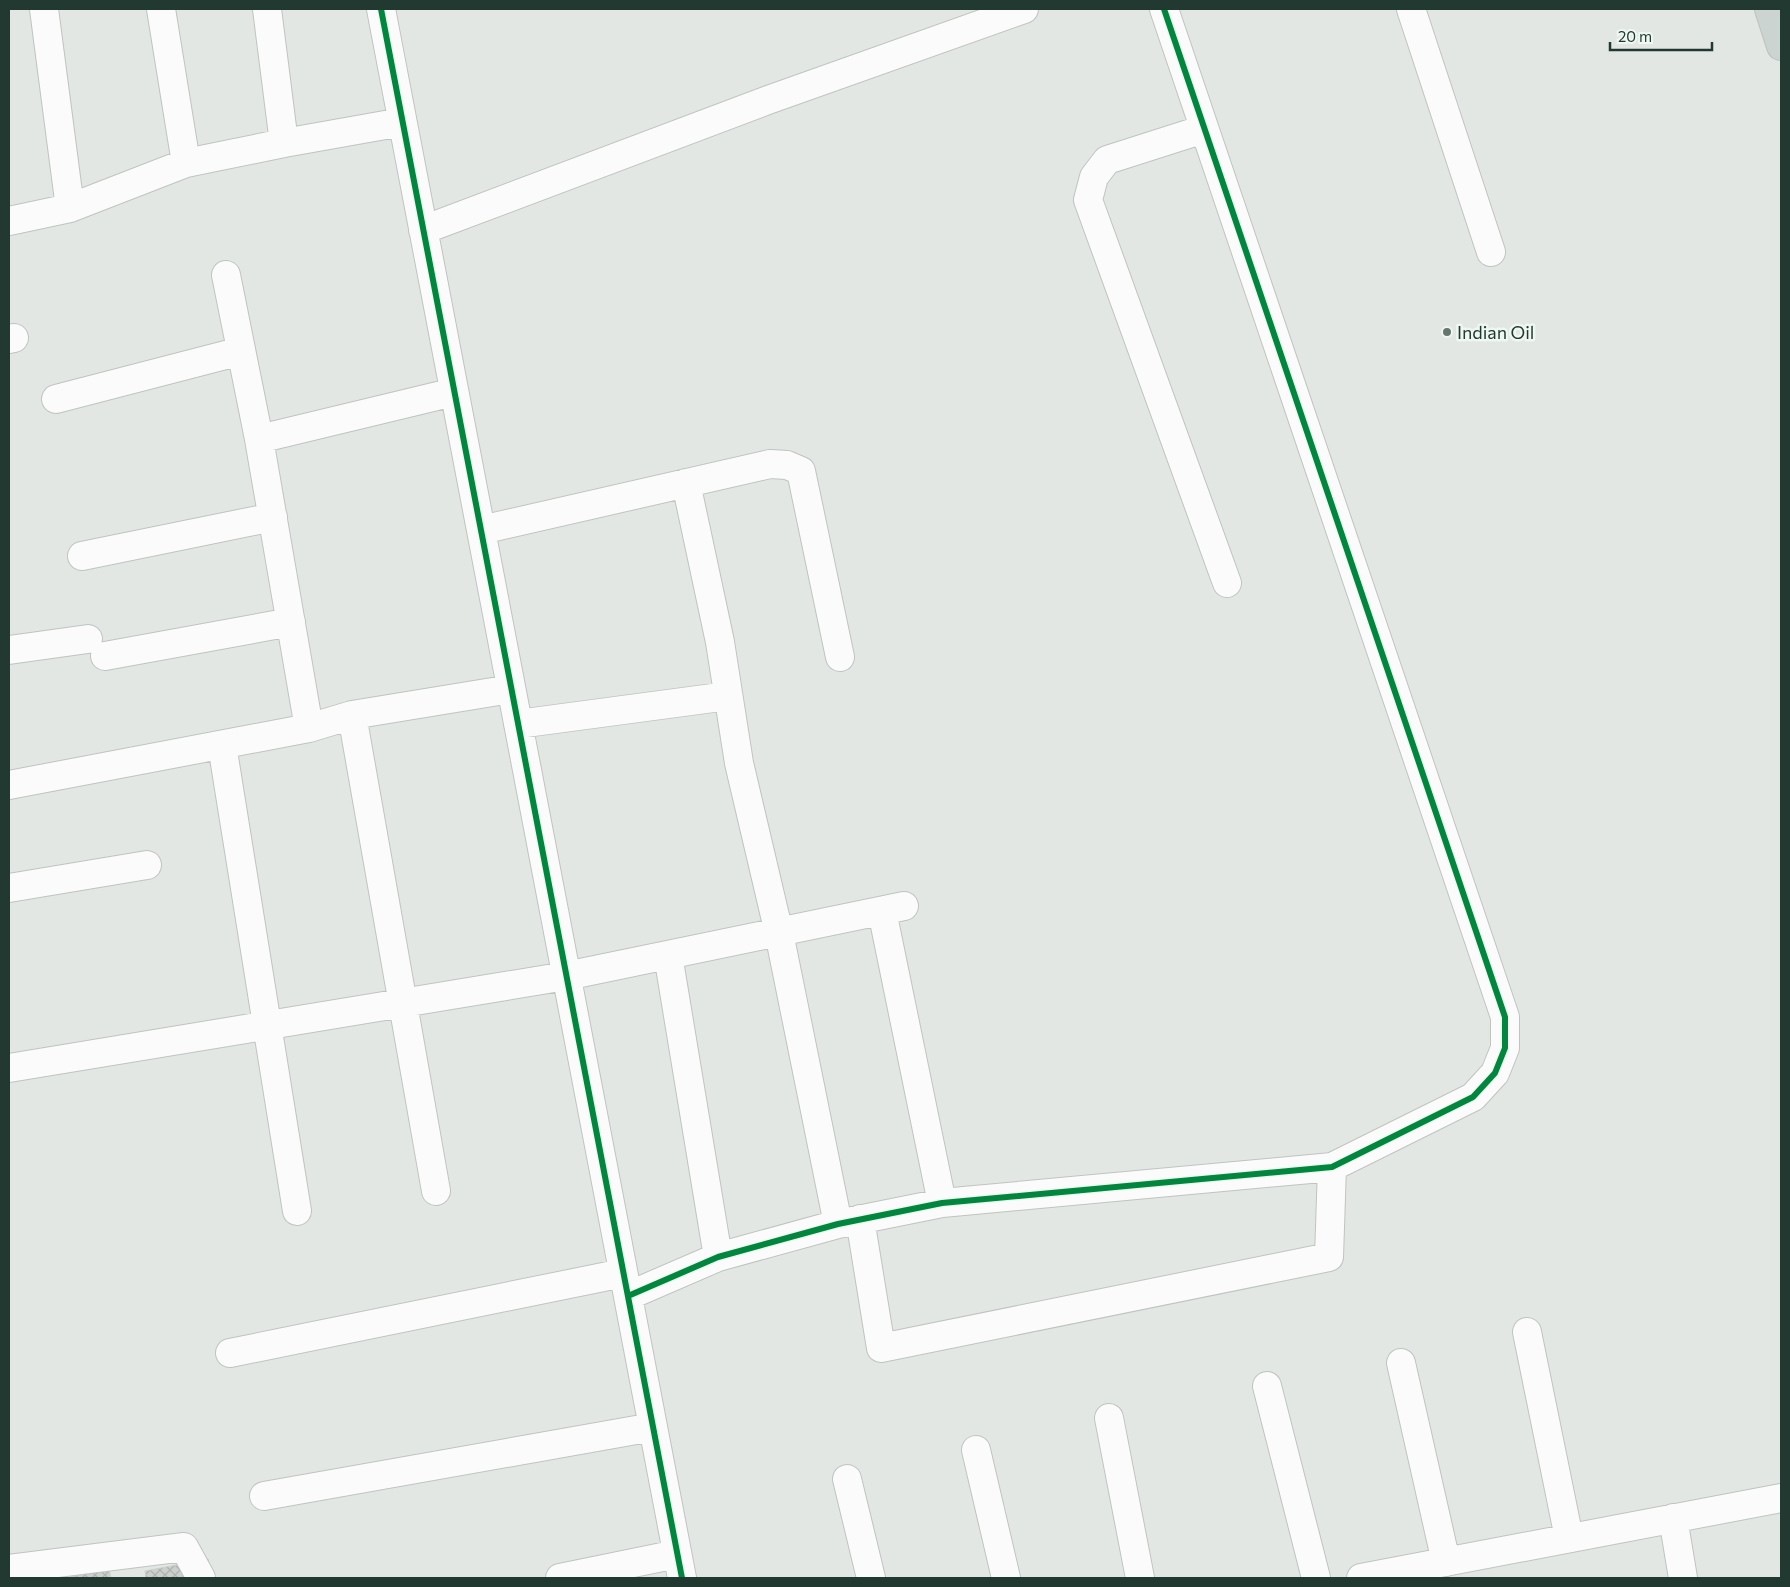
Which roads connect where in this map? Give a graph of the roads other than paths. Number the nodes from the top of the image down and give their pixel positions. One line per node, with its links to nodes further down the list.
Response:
1 (44, 9): 14 (street)
2 (162, 9): 13 (street)
3 (267, 9): 12 (street)
4 (380, 9): 10 (street)
5 (1024, 9): 16 (street)
6 (1164, 9): 11 (street)
7 (1411, 9): 17 (street)
8 (1769, 9): 9 (main road)
9 (1781, 46)
10 (402, 122): 12 (street); 16 (street)
11 (1204, 129): 27 (street); 46 (street)
12 (284, 143): 13 (street)
13 (186, 163): 14 (street)
14 (70, 208): 15 (street)
15 (9, 221)
16 (423, 230): 20 (street)
17 (1491, 252)
18 (226, 274): 19 (street)
19 (241, 351): 21 (street); 22 (street)
20 (454, 392): 22 (street); 25 (street)
21 (56, 399)
22 (259, 439): 24 (street)
23 (686, 484): 25 (street); 30 (street); 32 (street)
24 (273, 517): 26 (street); 28 (street)
25 (480, 530): 31 (street)
26 (82, 556)
27 (1227, 583)
28 (291, 622): 29 (street); 35 (street)
29 (9, 650)
30 (840, 657)
31 (511, 689): 33 (street); 34 (street)
32 (728, 696): 34 (street); 40 (street)
33 (352, 716): 35 (street); 43 (street)
34 (518, 724): 42 (street)
35 (309, 728): 36 (street)
36 (222, 744): 37 (street); 44 (street)
37 (9, 785)
38 (147, 865): 39 (street)
39 (9, 888)
40 (779, 932): 41 (street); 48 (street); 50 (street)
41 (668, 955): 42 (street); 51 (street)
42 (566, 976): 43 (street); 52 (street)
43 (403, 1003): 44 (street); 47 (street)
44 (268, 1025): 45 (street); 49 (street)
45 (9, 1068)
46 (1332, 1167): 48 (street); 50 (street)
47 (436, 1190)
48 (942, 1202): 50 (street)
49 (297, 1211)
50 (849, 1221): 51 (street)
51 (718, 1257): 52 (street)
52 (625, 1284): 54 (street); 58 (street)
53 (1527, 1332): 64 (street)
54 (230, 1353)
55 (1401, 1363): 65 (street)
56 (1267, 1386): 74 (street)
57 (1109, 1418): 73 (street)
58 (653, 1427): 61 (street); 66 (street)
59 (976, 1450): 72 (street)
60 (847, 1479): 71 (street)
61 (264, 1496)
62 (1781, 1498): 63 (street)
63 (1672, 1518): 64 (street); 75 (street)
64 (1569, 1538): 65 (street)
65 (1446, 1562): 68 (street)
66 (680, 1566): 70 (street)
67 (9, 1569): 69 (street)
68 (1375, 1577)
69 (201, 1578)
70 (560, 1578)
71 (871, 1578)
72 (1006, 1578)
73 (1140, 1578)
74 (1316, 1578)
75 (1683, 1578)

